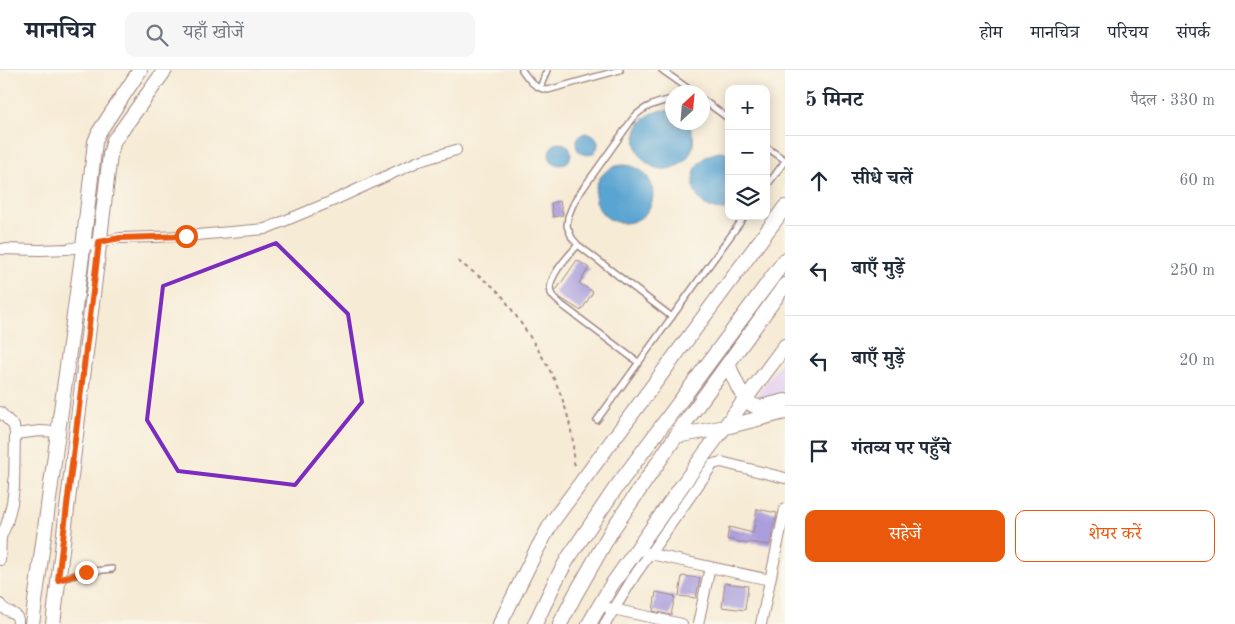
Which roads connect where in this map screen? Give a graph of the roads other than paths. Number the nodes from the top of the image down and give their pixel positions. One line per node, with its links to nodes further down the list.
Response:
1 (140, 70): 21 (street)
2 (165, 70): 18 (street)
3 (522, 70): 8 (lane)
4 (548, 70): 8 (lane)
5 (620, 70): 8 (lane)
6 (662, 70): 7 (lane)
7 (682, 85)
8 (540, 88)
9 (665, 101): 19 (lane)
10 (710, 106): 11 (lane)
11 (725, 116)
12 (456, 150): 18 (street)
13 (770, 150): 14 (lane)
14 (785, 161): 15 (lane)
15 (770, 182)
16 (785, 207): 57 (street)
17 (742, 220): 24 (lane)
18 (99, 242): 21 (street); 41 (street)
19 (578, 245): 24 (lane); 26 (lane)
20 (0, 249): 21 (street)
21 (82, 255): 34 (street)
22 (785, 260): 47 (street)
23 (785, 285): 27 (street)
24 (672, 317): 26 (lane)
25 (785, 346): 28 (street)
26 (639, 362): 32 (lane)
27 (728, 364): 28 (street); 36 (street)
28 (745, 399): 29 (street); 33 (street)
29 (785, 401)
30 (0, 412): 35 (street)
31 (785, 412): 33 (street)
32 (597, 420)
33 (726, 427): 36 (street); 37 (street)
34 (58, 432): 35 (street); 40 (street)
35 (15, 434): 44 (street)
36 (676, 436): 50 (street)
37 (707, 462): 38 (street); 42 (street); 43 (street)
38 (785, 478)
39 (785, 509): 49 (street)
40 (44, 537): 41 (street); 55 (street)
41 (63, 540): 48 (street)
42 (636, 551): 43 (street); 51 (street)
43 (650, 554): 45 (street); 53 (street)
44 (0, 560)
45 (710, 567): 49 (street); 63 (street)
46 (112, 568): 48 (lane)
47 (560, 574): 50 (street); 58 (street)
48 (58, 580): 56 (street)
49 (770, 580): 64 (street)
50 (581, 585): 59 (street)
51 (600, 605): 53 (street); 60 (street)
52 (0, 606): 54 (street)
53 (614, 610): 61 (street); 62 (street)
54 (18, 624)
55 (32, 624)
56 (53, 624)
57 (500, 624)
58 (534, 624)
59 (560, 624)
60 (589, 624)
61 (605, 624)
62 (682, 624)
63 (698, 624)
64 (761, 624)

